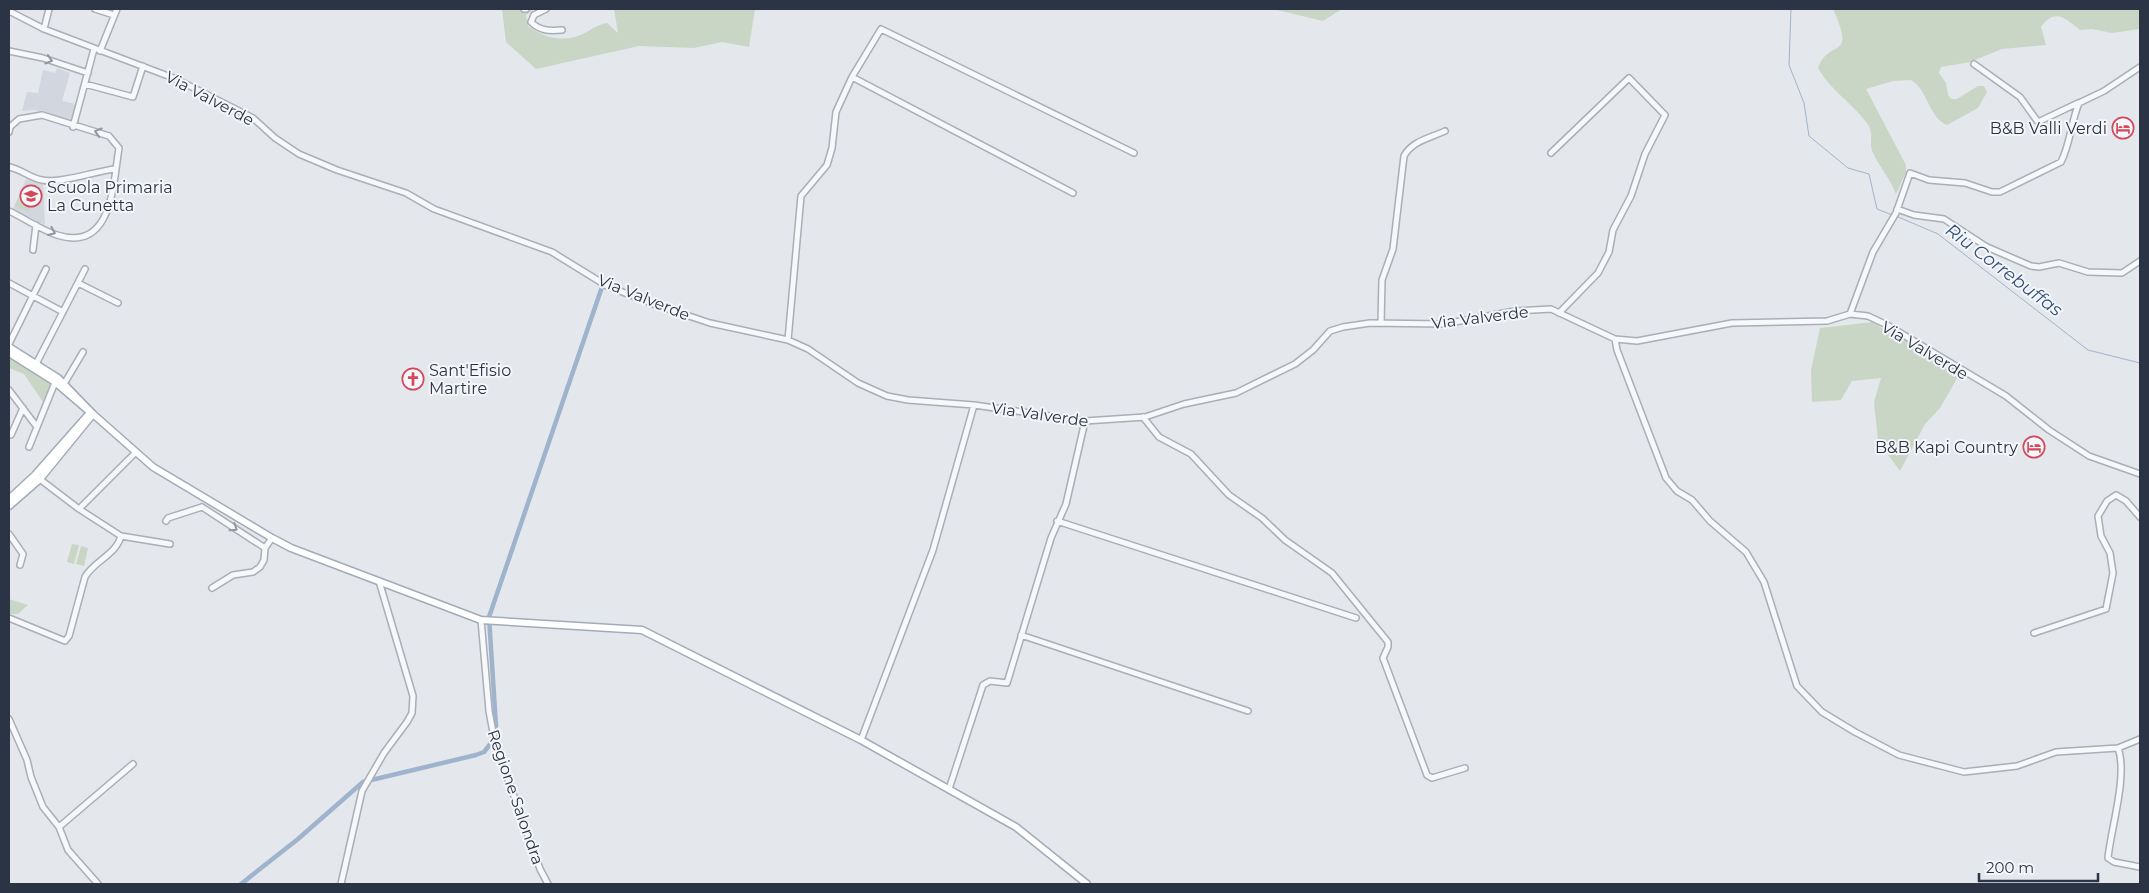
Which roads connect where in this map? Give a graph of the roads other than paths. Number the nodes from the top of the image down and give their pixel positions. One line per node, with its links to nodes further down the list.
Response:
1 (49, 9): 7 (street)
2 (95, 9): 6 (street)
3 (117, 9): 6 (street)
4 (546, 9): 8 (street)
5 (9, 10): 7 (street, Via Valverde)
6 (114, 15): 11 (street)
7 (44, 29): 9 (street, Via Valverde)
8 (562, 30)
9 (94, 49): 11 (street, Via Valverde); 15 (street)
10 (9, 51): 15 (street, one-way to 15)
11 (100, 51): 13 (street, Via Valverde)
12 (1974, 64): 18 (street)
13 (143, 66): 17 (street); 43 (street, Via Valverde)
14 (2140, 67): 18 (street)
15 (88, 73): 17 (street)
16 (852, 77): 22 (street); 26 (street); 43 (street)
17 (85, 84): 19 (street)
18 (2078, 103): 28 (street)
19 (73, 127): 20 (street); 25 (street, one-way to 19)
20 (9, 132)
21 (1445, 132): 41 (street)
22 (1134, 153)
23 (1551, 153): 39 (street)
24 (9, 166): 25 (street)
25 (115, 169): 29 (street, one-way to 25)
26 (1072, 193)
27 (9, 211): 29 (street)
28 (1896, 211): 31 (street); 40 (street)
29 (36, 225): 30 (street)
30 (33, 250)
31 (2140, 261)
32 (46, 269): 36 (street)
33 (85, 269): 35 (street)
34 (9, 283): 36 (street)
35 (78, 283): 37 (street); 38 (street)
36 (32, 296): 38 (street); 44 (street)
37 (118, 303)
38 (63, 312): 47 (street)
39 (1559, 313): 41 (street, Via Valverde); 42 (street, Via Valverde)
40 (1850, 314): 42 (street, Via Valverde); 60 (street, Via Valverde)
41 (1381, 324): 54 (street, Via Valverde)
42 (1615, 339): 87 (street)
43 (788, 340): 51 (street, Via Valverde)
44 (9, 345): 47 (main road)
45 (83, 352): 49 (street)
46 (9, 353): 47 (main road)
47 (35, 365): 48 (main road)
48 (56, 380): 49 (main road); 53 (main road); 56 (street)
49 (64, 384): 53 (main road)
50 (9, 390): 52 (street)
51 (974, 405): 55 (street, Via Valverde); 86 (street)
52 (23, 408): 56 (street); 57 (street)
53 (93, 414): 59 (main road); 61 (main road)
54 (1143, 417): 55 (street, Via Valverde); 89 (street)
55 (1085, 422): 69 (street)
56 (37, 427): 58 (street)
57 (9, 435)
58 (29, 447)
59 (135, 453): 62 (main road); 66 (street)
60 (2140, 474)
61 (38, 477): 63 (main road); 64 (main road); 66 (street)
62 (201, 496): 65 (street); 72 (main road)
63 (9, 499)
64 (9, 506)
65 (202, 507): 68 (street); 74 (street, one-way to 74)
66 (79, 509): 71 (street)
67 (2140, 517): 81 (street)
68 (166, 521)
69 (1057, 522): 79 (street); 82 (street)
70 (9, 534): 75 (street)
71 (121, 536): 73 (street); 78 (street)
72 (272, 538): 74 (street); 76 (main road)
73 (170, 544)
74 (265, 548): 77 (street)
75 (20, 565)
76 (379, 581): 80 (main road); 94 (street)
77 (212, 588)
78 (9, 618)
79 (1356, 618)
80 (487, 620): 86 (main road); 95 (street, Regione Salondra)
81 (2034, 634)
82 (1022, 635): 83 (street); 90 (street)
83 (1248, 711)
84 (9, 719): 91 (street)
85 (2140, 738): 87 (street)
86 (861, 740): 90 (main road)
87 (2118, 748): 92 (street)
88 (133, 764): 91 (street)
89 (1465, 768)
90 (949, 789): 96 (main road)
91 (59, 827): 93 (street)
92 (2140, 867)
93 (98, 884)
94 (341, 884)
95 (548, 884)
96 (1088, 884)

